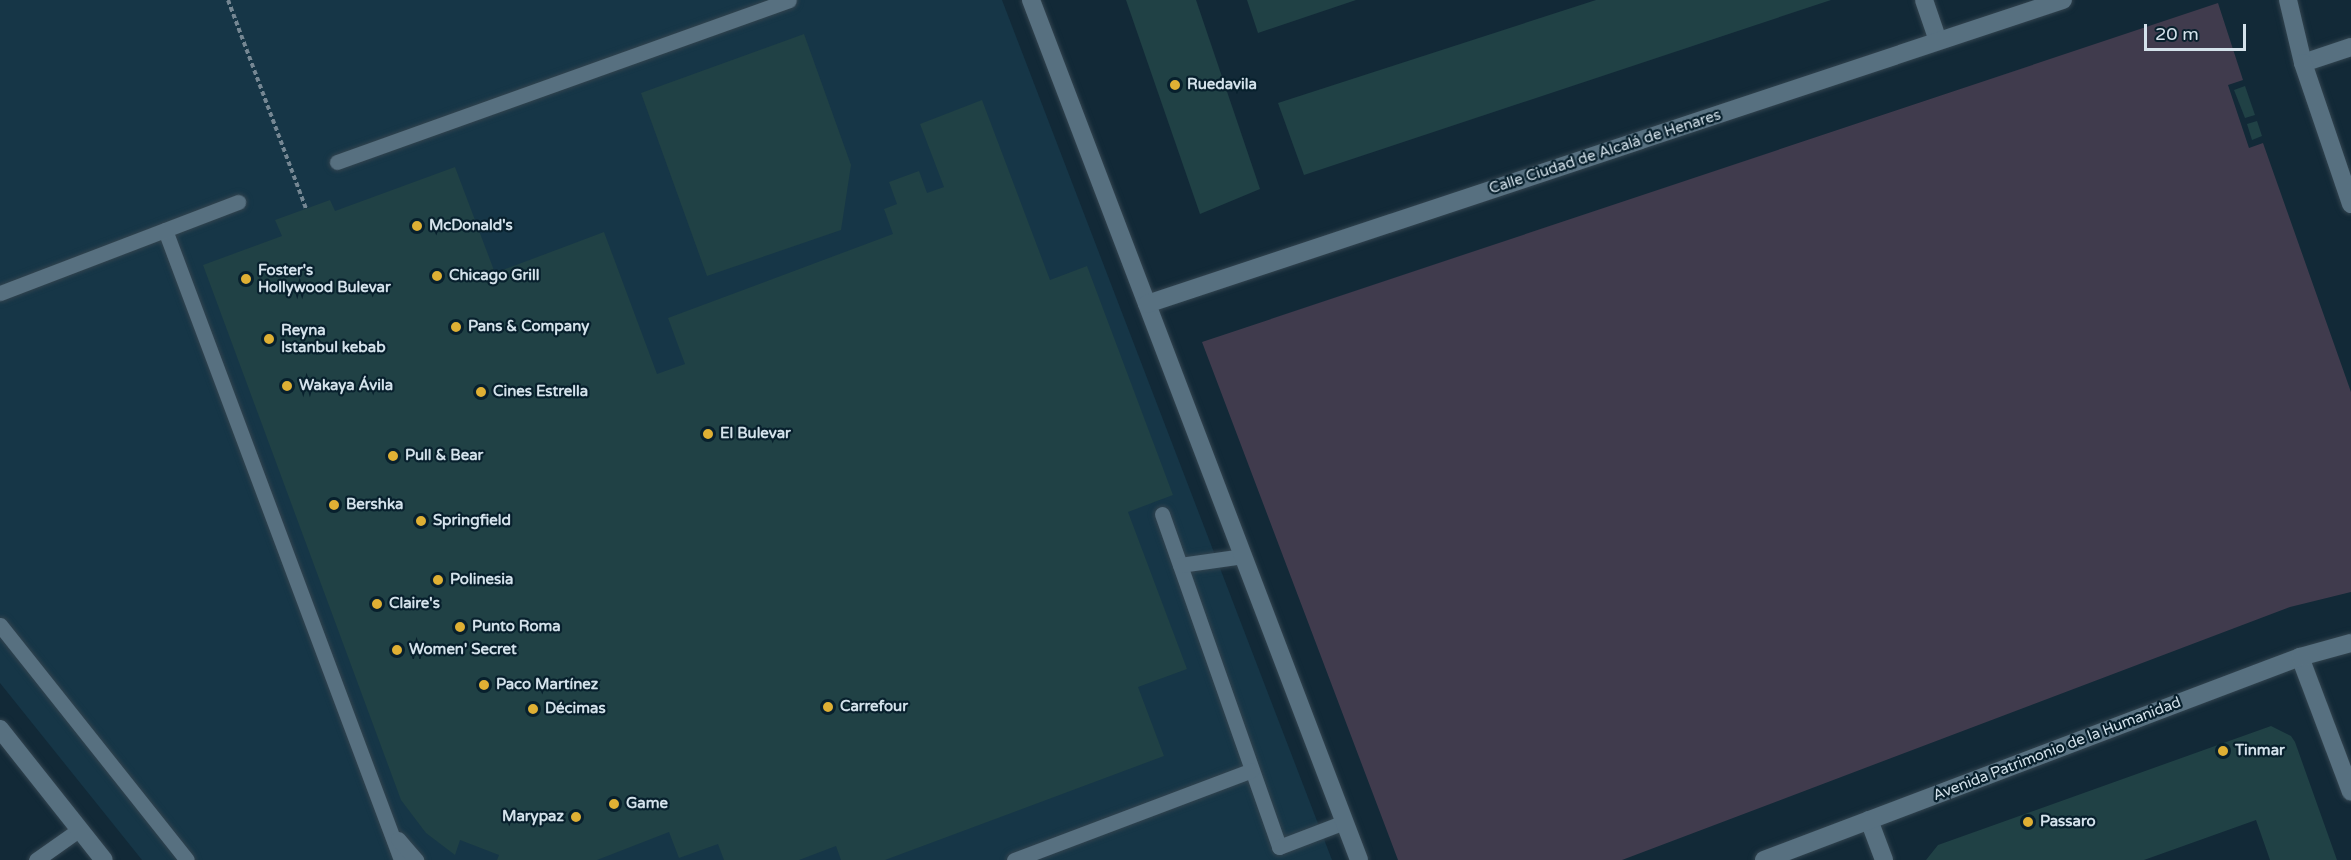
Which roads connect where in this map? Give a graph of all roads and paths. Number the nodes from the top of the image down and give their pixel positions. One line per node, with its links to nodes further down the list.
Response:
1 (228, 0): 13 (path)
2 (789, 0): 10 (lane)
3 (1030, 0): 16 (street)
4 (1924, 0): 7 (street)
5 (2063, 0): 7 (street, Calle Ciudad de Alcalá de Henares)
6 (2288, 0): 9 (street)
7 (1938, 41): 16 (street, Calle Ciudad de Alcalá de Henares)
8 (2351, 47): 9 (street)
9 (2303, 63): 12 (street)
10 (337, 162)
11 (238, 202): 14 (lane)
12 (2351, 204)
13 (306, 209)
14 (165, 230): 15 (lane); 28 (lane)
15 (0, 293)
16 (1147, 304): 18 (street)
17 (1162, 514): 19 (lane)
18 (1243, 556): 19 (lane); 27 (street)
19 (1180, 565): 24 (lane)
20 (0, 625): 32 (lane)
21 (2351, 644): 22 (street, Avenida Patrimonio de la Humanidad)
22 (2300, 657): 25 (street); 26 (street, Avenida Patrimonio de la Humanidad)
23 (0, 729): 29 (street)
24 (1252, 770): 27 (lane); 35 (lane)
25 (2351, 792)
26 (1869, 820): 37 (street, Avenida Patrimonio de la Humanidad); 38 (street)
27 (1344, 822): 36 (street)
28 (388, 824): 33 (lane); 34 (lane)
29 (80, 829): 30 (lane); 31 (street)
30 (36, 860)
31 (104, 860)
32 (187, 860)
33 (401, 860)
34 (416, 860)
35 (1014, 860)
36 (1359, 860)
37 (1764, 860)
38 (1884, 860)

